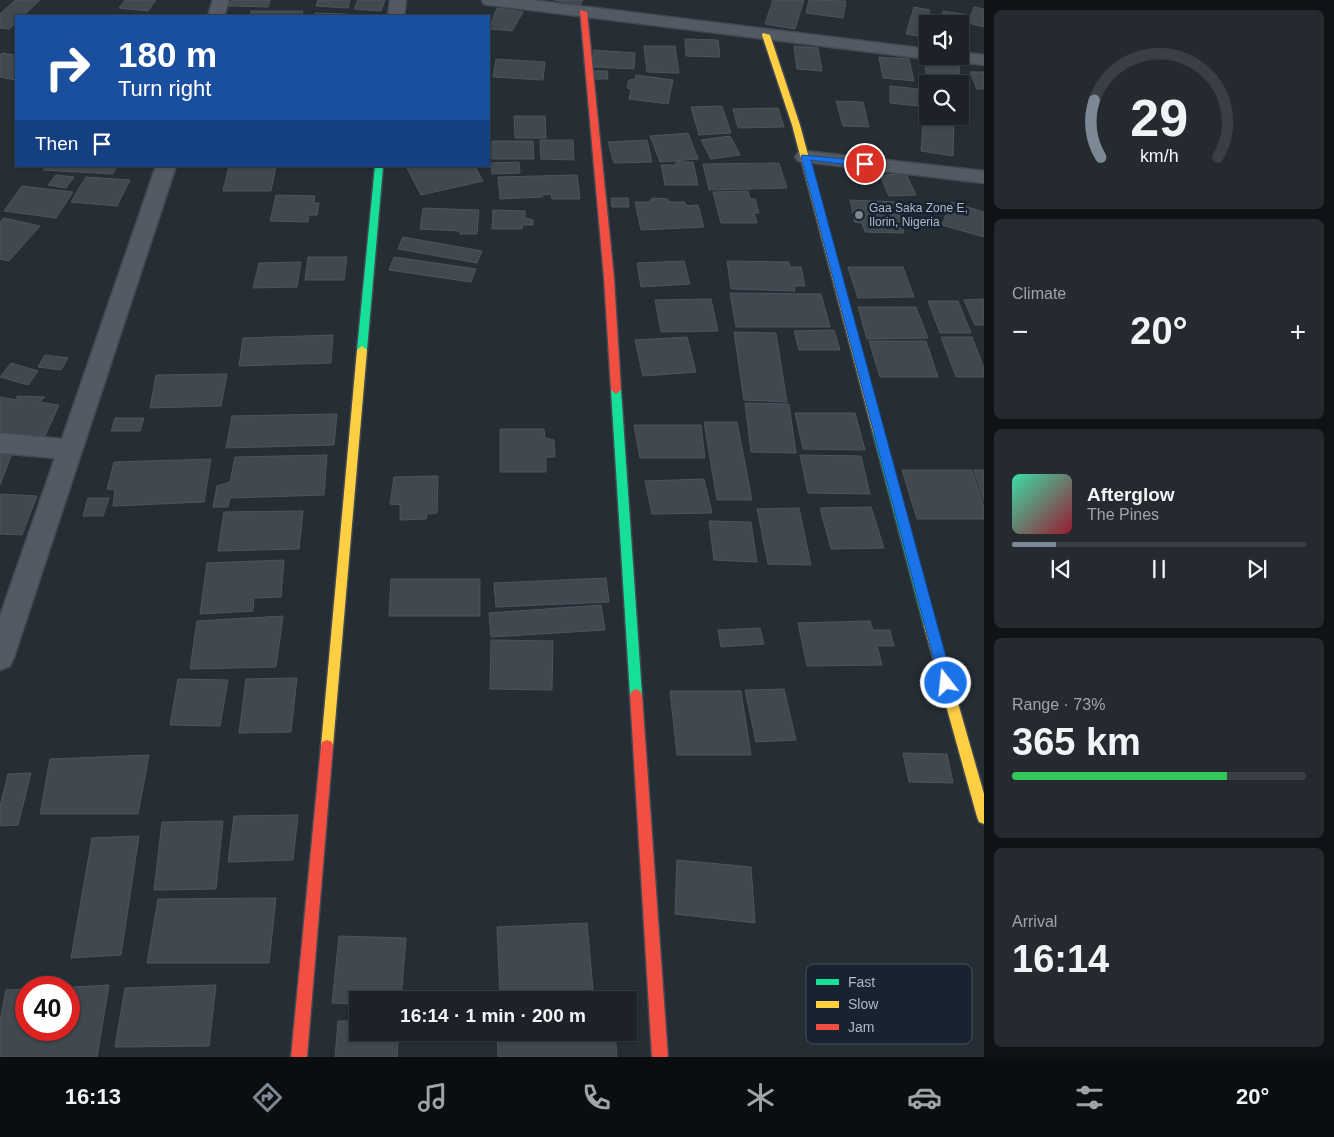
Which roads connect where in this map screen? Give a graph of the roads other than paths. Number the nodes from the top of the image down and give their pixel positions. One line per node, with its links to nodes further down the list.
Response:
1 (221, 0): 5 (street)
2 (398, 0): 6 (street)
3 (490, 0): 4 (street)
4 (583, 12): 7 (street); 20 (street)
5 (216, 15)
6 (396, 15)
7 (766, 35): 8 (street); 11 (street)
8 (919, 53)
9 (969, 58): 10 (street)
10 (984, 60)
11 (805, 157): 14 (street); 18 (street)
12 (166, 167): 16 (street)
13 (379, 167): 19 (street)
14 (984, 177)
15 (0, 443): 16 (street)
16 (69, 449): 17 (street)
17 (0, 657)
18 (984, 817)
19 (299, 1057)
20 (660, 1057)

